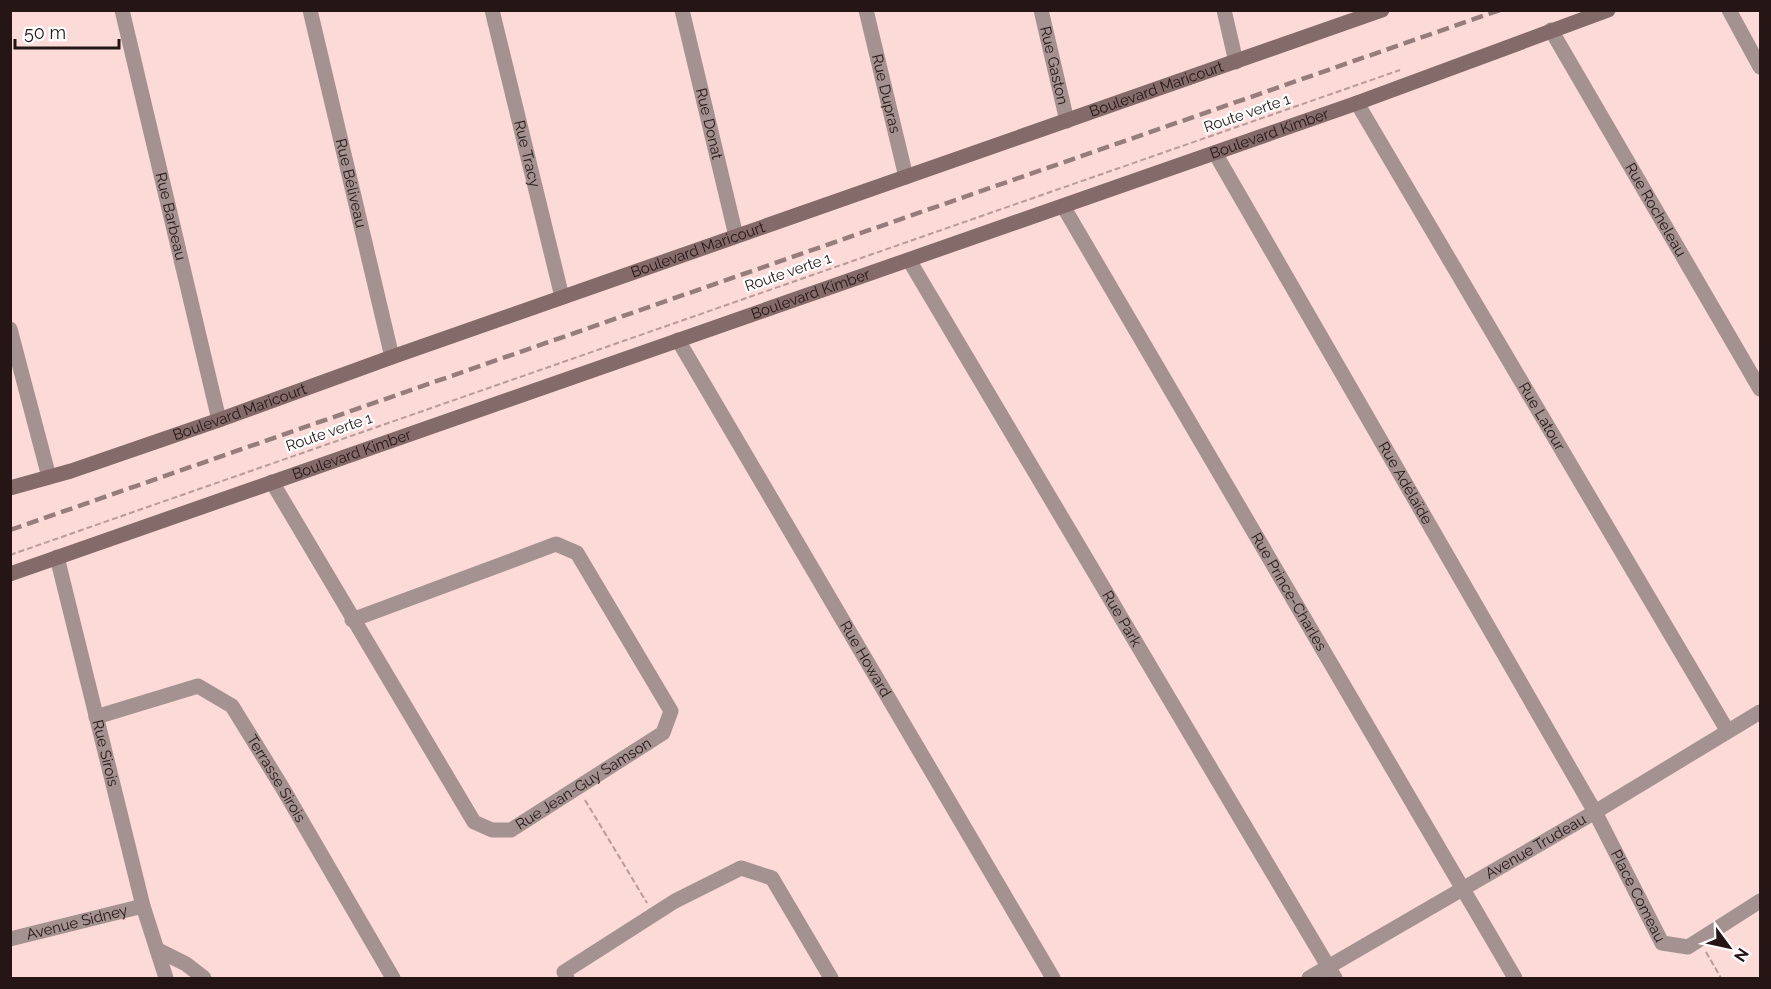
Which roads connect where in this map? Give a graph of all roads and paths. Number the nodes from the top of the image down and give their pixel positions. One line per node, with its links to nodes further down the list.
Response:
1 (122, 10): 27 (street, Rue Barbeau)
2 (310, 10): 25 (street, Rue Béliveau)
3 (492, 10): 22 (street, Rue Tracy)
4 (682, 10): 20 (street, Rue Donat)
5 (866, 10): 18 (street, Rue Dupras)
6 (1041, 10): 16 (street, Rue Gaston)
7 (1224, 10): 12 (street)
8 (1383, 10): 12 (street, Boulevard Maricourt)
9 (1608, 10): 11 (street, Boulevard Kimber)
10 (1729, 10): 13 (street)
11 (1551, 30): 15 (street, Boulevard Kimber); 26 (street, Rue Rocheleau)
12 (1236, 62): 16 (street, Boulevard Maricourt)
13 (1761, 67)
14 (1402, 69): 31 (path, Route verte 1)
15 (1357, 103): 17 (street, Boulevard Kimber); 37 (street, Rue Latour)
16 (1067, 121): 18 (street, Boulevard Maricourt)
17 (1215, 153): 19 (street, Boulevard Kimber); 39 (street, Rue Adélaïde)
18 (906, 177): 20 (street, Boulevard Maricourt)
19 (1063, 206): 21 (street, Boulevard Kimber); 40 (street, Rue Prince-Charles)
20 (736, 236): 22 (street, Boulevard Maricourt)
21 (909, 260): 24 (street, Boulevard Kimber); 47 (street, Rue Park)
22 (562, 297): 25 (street, Boulevard Maricourt)
23 (10, 329): 28 (street)
24 (678, 340): 29 (street, Boulevard Kimber); 53 (street, Rue Howard)
25 (392, 357): 27 (street, Boulevard Maricourt)
26 (1761, 389)
27 (219, 420): 28 (street, Boulevard Maricourt)
28 (49, 477): 30 (street, Boulevard Maricourt)
29 (272, 482): 32 (street, Boulevard Kimber); 34 (street, Rue Jean-Guy Samson)
30 (10, 488)
31 (10, 555)
32 (57, 557): 33 (street, Boulevard Kimber); 36 (street, Rue Sirois)
33 (10, 574)
34 (352, 620): 38 (street, Rue Jean-Guy Samson); 38 (street, Rue Jean-Guy Samson)
35 (1761, 712): 37 (street, Avenue Trudeau)
36 (96, 717): 42 (street, Rue Sirois); 50 (street, Terrasse Sirois)
37 (1727, 730): 39 (street, Avenue Trudeau)
38 (577, 788): 43 (path)
39 (1595, 812): 40 (street, Avenue Trudeau); 45 (street, Place Comeau)
40 (1462, 888): 47 (street, Avenue Trudeau); 55 (street, Rue Prince-Charles)
41 (1761, 901): 45 (street, Place Comeau)
42 (143, 906): 44 (street, Avenue Sidney); 46 (street, Rue Sirois)
43 (654, 914): 51 (street); 52 (street)
44 (10, 939)
45 (1699, 940): 56 (path)
46 (158, 950): 48 (street, Rue Sirois); 49 (street)
47 (1332, 973): 54 (street, Avenue Trudeau)
48 (166, 978)
49 (204, 978)
50 (393, 978)
51 (567, 978)
52 (831, 978)
53 (1053, 978)
54 (1309, 978)
55 (1515, 978)
56 (1721, 978)

